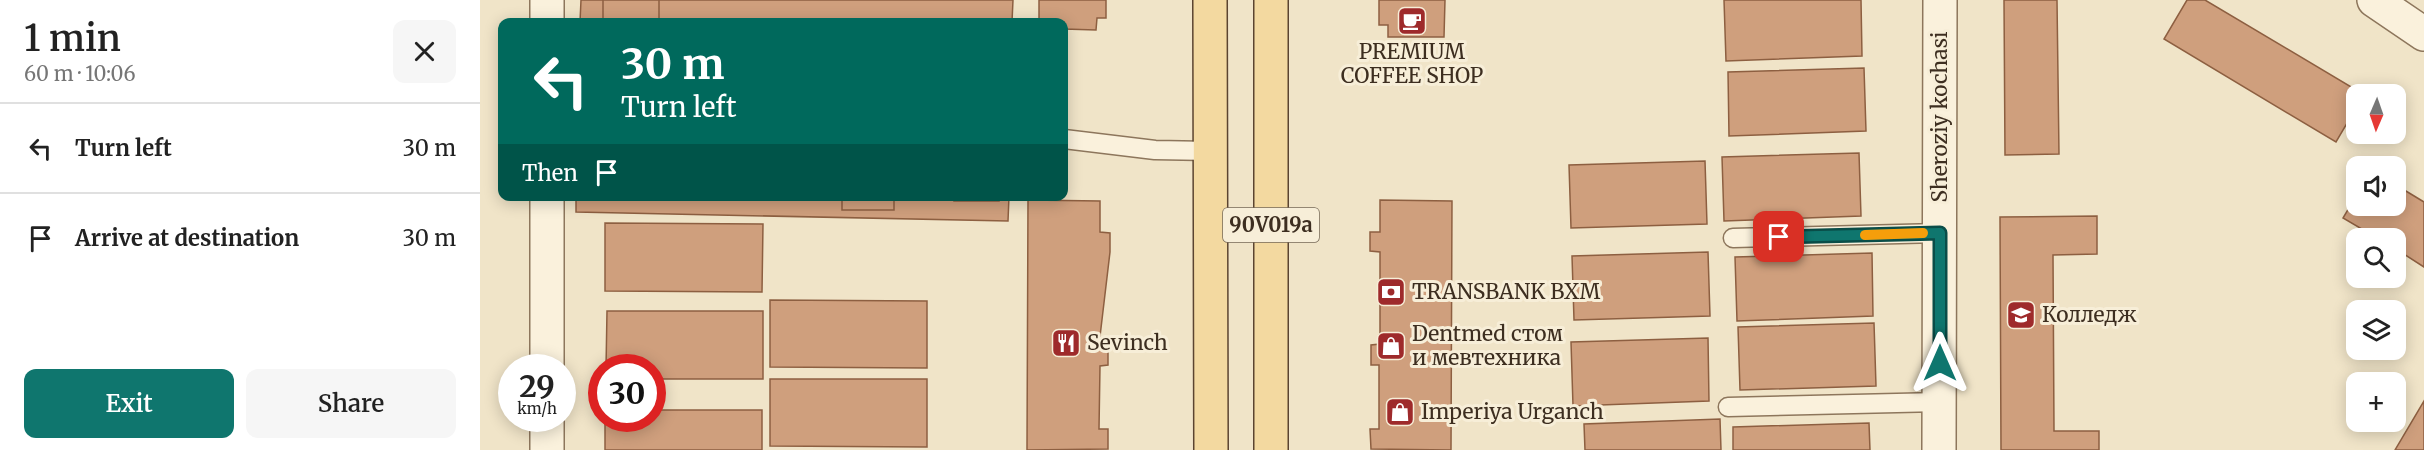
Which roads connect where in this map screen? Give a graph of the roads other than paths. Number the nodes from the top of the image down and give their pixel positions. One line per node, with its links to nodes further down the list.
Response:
1 (547, 0): 6 (street)
2 (1210, 0): 9 (main road, 90V019a)
3 (1272, 0): 19 (main road, 90V019a)
4 (1940, 0): 11 (street, Sheroziy kochasi)
5 (2374, 0): 7 (street)
6 (547, 18)
7 (2424, 34)
8 (1068, 139): 9 (lane)
9 (1210, 151): 18 (main road, 90V019a)
10 (547, 201): 13 (street)
11 (1940, 233): 12 (lane); 14 (street, Sheroziy kochasi)
12 (1733, 238)
13 (547, 354)
14 (1940, 402): 15 (lane); 20 (street, Sheroziy kochasi)
15 (1728, 407)
16 (547, 432): 17 (street)
17 (547, 450)
18 (1211, 450)
19 (1270, 450)
20 (1939, 450)

